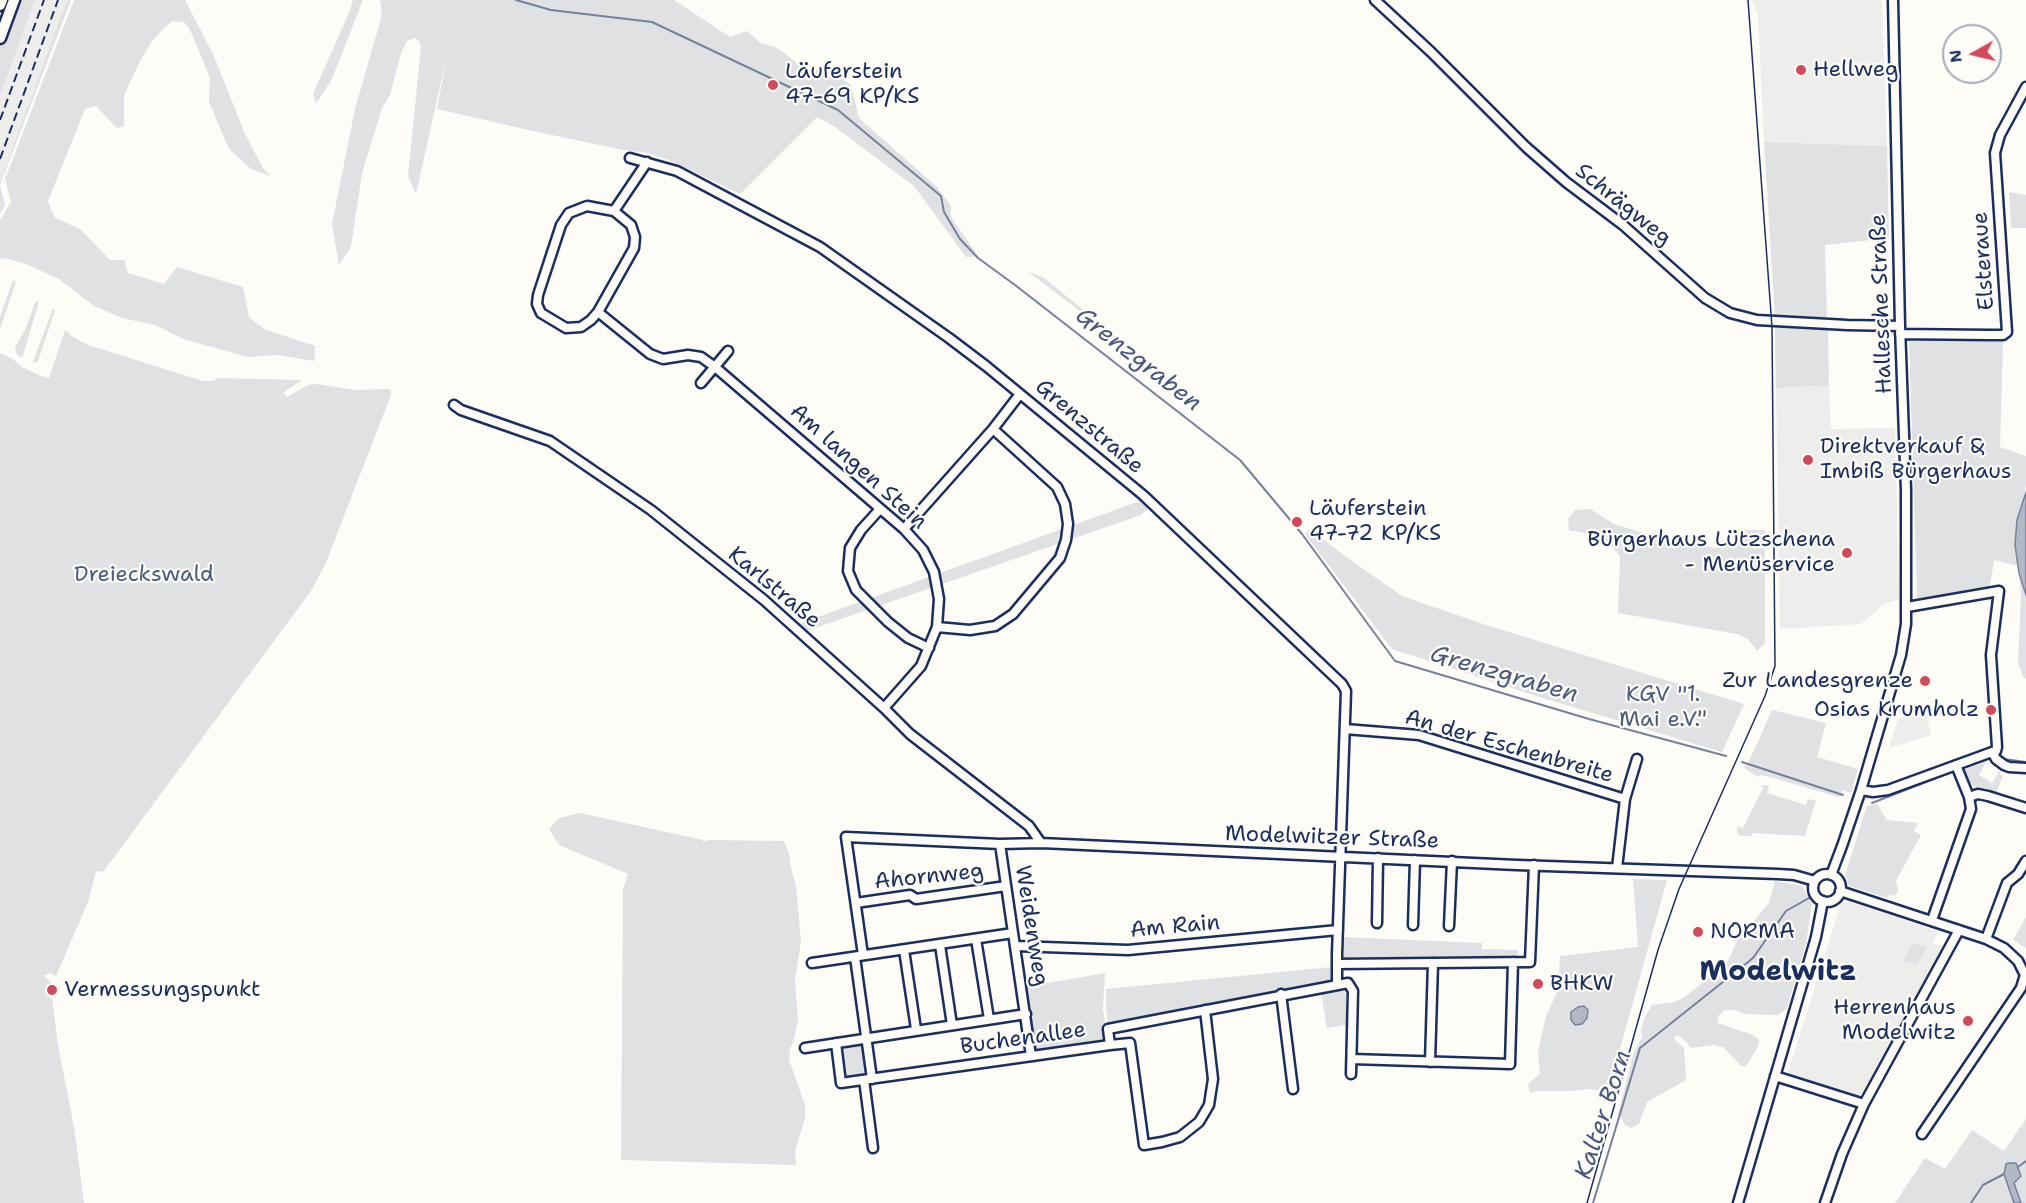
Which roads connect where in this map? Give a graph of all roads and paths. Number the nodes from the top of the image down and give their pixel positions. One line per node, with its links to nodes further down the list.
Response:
1 (2, 0): 5 (main road)
2 (14, 0): 6 (main road)
3 (1375, 0): 12 (street, Schrägweg)
4 (1893, 0): 12 (street, Hallesche Straße)
5 (0, 5)
6 (0, 38)
7 (2026, 87): 12 (street, Elsteraue)
8 (630, 158): 9 (street, Grenzstraße)
9 (647, 162): 10 (street); 16 (street, Grenzstraße)
10 (614, 211): 11 (street); 11 (street)
11 (598, 312): 14 (street, Am langen Stein)
12 (1900, 330): 21 (street, Hallesche Straße)
13 (728, 351): 14 (street)
14 (715, 367): 15 (street); 19 (street, Am langen Stein)
15 (701, 383)
16 (1020, 394): 18 (street); 25 (street, Grenzstraße)
17 (454, 405): 24 (street, Karlstraße)
18 (993, 429): 20 (street); 22 (street)
19 (880, 509): 20 (street, Am langen Stein); 23 (street)
20 (904, 529): 22 (street, Am langen Stein)
21 (1907, 607): 26 (street); 30 (street, Hallesche Straße)
22 (937, 627): 23 (street, Am langen Stein)
23 (929, 648): 24 (street, Am langen Stein)
24 (884, 708): 34 (street, Karlstraße)
25 (1346, 729): 32 (street, An der Eschenbreite); 36 (street, Grenzstraße)
26 (1992, 752): 28 (street); 29 (street)
27 (1637, 759): 32 (street, An der Eschenbreite)
28 (1956, 765): 30 (street); 31 (street)
29 (2026, 768)
30 (1861, 790): 43 (street, Hallesche Straße)
31 (1969, 797): 33 (street); 49 (street)
32 (1625, 799): 42 (street, An der Eschenbreite)
33 (2026, 808)
34 (1041, 843): 35 (street, Modelwitzer Straße); 36 (street, Modelwitzer Straße)
35 (1000, 844): 45 (street, Weidenweg); 48 (street, Modelwitzer Straße)
36 (1340, 857): 37 (street, Modelwitzer Straße); 53 (street, Grenzstraße)
37 (1378, 858): 38 (street, Modelwitzer Straße); 50 (street)
38 (1415, 860): 39 (street, Modelwitzer Straße); 51 (street)
39 (1452, 861): 41 (street, Modelwitzer Straße); 52 (street)
40 (2026, 861): 57 (street)
41 (1534, 865): 42 (street, Modelwitzer Straße); 62 (street)
42 (1617, 868): 44 (street, Modelwitzer Straße)
43 (1831, 875): 44 (street); 46 (street)
44 (1815, 881): 47 (street)
45 (1006, 886): 48 (street, Ahornweg); 55 (street, Weidenweg)
46 (1840, 891): 47 (street); 49 (street)
47 (1823, 901): 81 (street)
48 (856, 903): 61 (street)
49 (1932, 920): 54 (street)
50 (1377, 923)
51 (1413, 925)
52 (1449, 926)
53 (1338, 930): 59 (street, Am Rain); 65 (street, Grenzstraße)
54 (1959, 930): 57 (street); 84 (street)
55 (1013, 933): 56 (street); 59 (street, Weidenweg)
56 (976, 939): 58 (street); 70 (street)
57 (1986, 939): 85 (street)
58 (940, 945): 60 (street); 71 (street)
59 (1016, 946): 69 (street, Weidenweg)
60 (904, 950): 61 (street); 72 (street)
61 (859, 956): 63 (street); 73 (street)
62 (1513, 962): 64 (street); 79 (street)
63 (812, 963)
64 (1433, 963): 65 (street); 79 (street)
65 (1337, 964): 66 (street, Grenzstraße)
66 (1337, 984): 67 (street, Buchenallee); 78 (street)
67 (1281, 994): 68 (street, Buchenallee); 83 (street)
68 (1205, 1010): 75 (street, Buchenallee); 75 (street)
69 (1026, 1014): 70 (street, Weidenweg); 77 (street, Weidenweg)
70 (989, 1019): 71 (street, Weidenweg)
71 (952, 1024): 72 (street, Weidenweg)
72 (916, 1029): 73 (street, Weidenweg)
73 (866, 1038): 74 (street); 82 (street)
74 (836, 1043): 76 (street); 82 (street, Buchenallee)
75 (1110, 1045): 77 (street, Buchenallee)
76 (805, 1048)
77 (1031, 1056): 82 (street, Buchenallee)
78 (1352, 1059): 79 (street); 80 (street)
79 (1430, 1062)
80 (1351, 1074)
81 (1776, 1076): 84 (street); 87 (street)
82 (868, 1080): 86 (street)
83 (1293, 1089)
84 (1864, 1104): 88 (street)
85 (1922, 1134)
86 (873, 1148)
87 (1738, 1203)
88 (1825, 1203)

